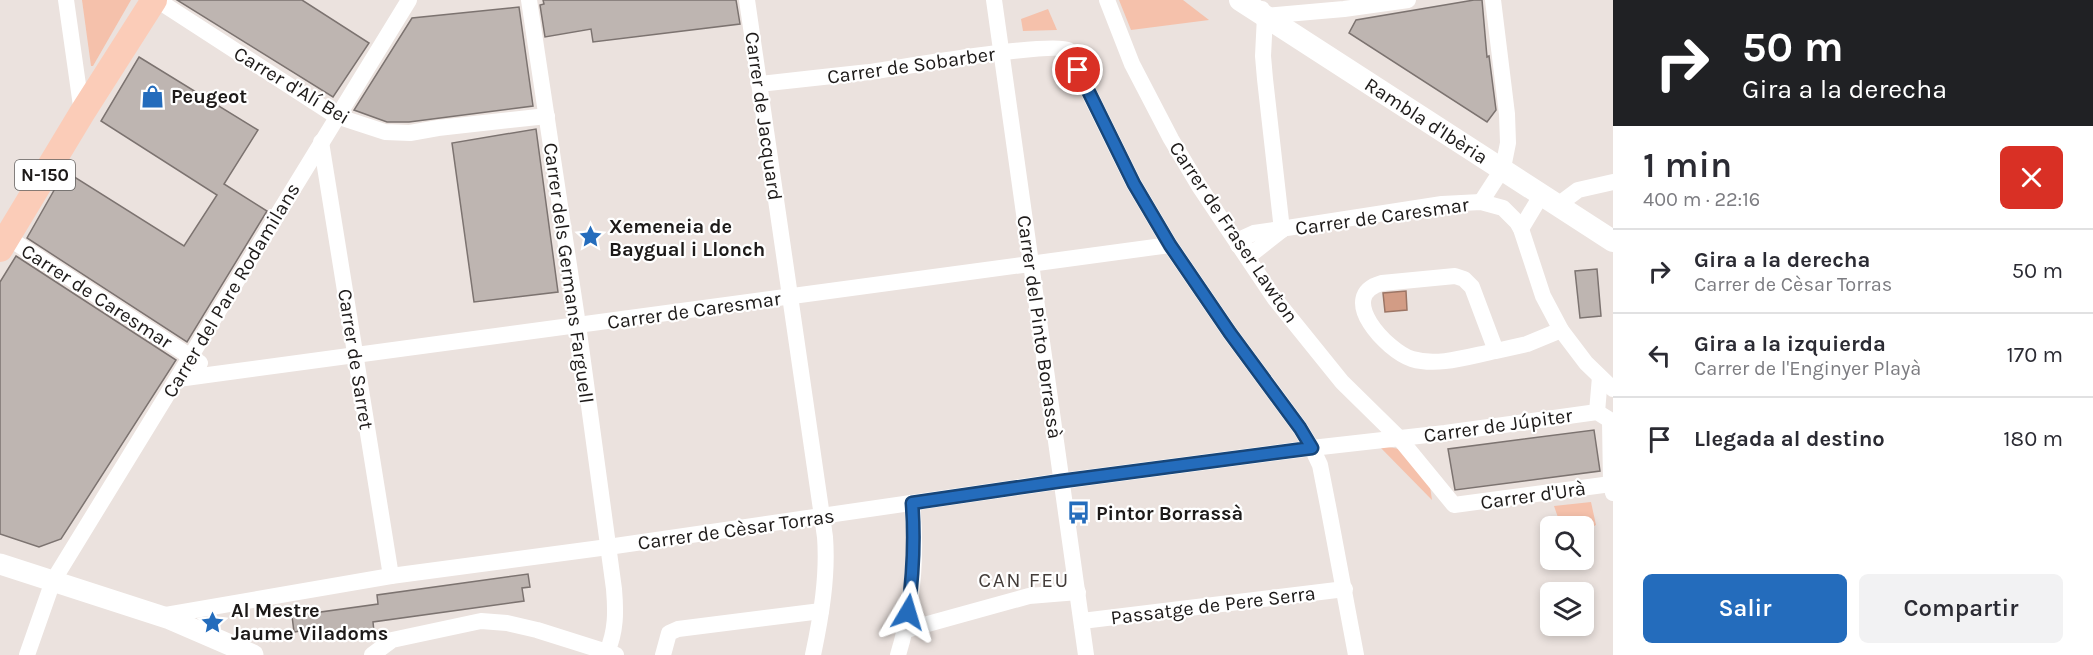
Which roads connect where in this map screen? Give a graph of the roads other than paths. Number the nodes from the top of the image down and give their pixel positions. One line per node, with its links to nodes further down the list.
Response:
1 (66, 0): 14 (street)
2 (155, 0): 14 (main road, N-150); 15 (street, Carrer d'Alí Bei)
3 (410, 0): 15 (street, Carrer del Pare Rodamilans)
4 (529, 0): 16 (street, Carrer dels Germans Farguell)
5 (747, 0): 13 (street, Carrer de Jacquard)
6 (994, 0): 12 (street, Carrer del Pinto Borrassà)
7 (1107, 0): 27 (street, Carrer de Fraser Lawton)
8 (1240, 0): 11 (main road, Rambla d'Ibèria)
9 (1408, 0): 11 (street)
10 (1493, 0): 18 (street)
11 (1262, 8): 18 (main road, Rambla d'Ibèria); 23 (street)
12 (1002, 53): 13 (street, Carrer de Sobarber); 26 (street, Carrer de Sobarber); 28 (street, Carrer del Pinto Borrassà)
13 (759, 84): 29 (street, Carrer de Jacquard)
14 (82, 113): 25 (main road, N-150)
15 (336, 116): 16 (street, Carrer d'Alí Bei); 17 (street, Carrer del Pare Rodamilans)
16 (547, 116): 30 (street, Carrer dels Germans Farguell)
17 (321, 141): 33 (street, Carrer de Sarret); 34 (street, Carrer del Pare Rodamilans)
18 (1503, 168): 20 (main road, Rambla d'Ibèria); 21 (street)
19 (1613, 182): 20 (street)
20 (1550, 199): 22 (street); 24 (main road, Rambla d'Ibèria)
21 (1481, 202): 22 (street); 23 (street, Carrer de Caresmar)
22 (1521, 229): 31 (street)
23 (1282, 230): 27 (street, Carrer de Caresmar)
24 (1613, 241)
25 (3, 243): 34 (street, Carrer de Caresmar)
26 (1170, 245): 28 (street, Carrer de Caresmar); 41 (street)
27 (1238, 245): 40 (street, Carrer de Fraser Lawton)
28 (1031, 264): 29 (street, Carrer de Caresmar); 42 (street, Carrer del Pinto Borrassà)
29 (790, 297): 30 (street, Carrer de Caresmar); 46 (street, Carrer de Jacquard)
30 (578, 325): 33 (street, Carrer de Caresmar); 47 (street, Carrer dels Germans Farguell)
31 (1561, 330): 32 (street); 36 (street)
32 (1496, 351): 32 (street)
33 (355, 356): 35 (street, Carrer de Caresmar); 49 (street, Carrer de Sarret)
34 (191, 357): 35 (street, Carrer de Caresmar); 37 (street, Carrer del Pare Rodamilans)
35 (218, 374): 37 (street, Carrer de Caresmar)
36 (1600, 377): 38 (street); 39 (street, Carrer de Júpiter)
37 (178, 379): 50 (street, Carrer del Pare Rodamilans)
38 (1613, 389)
39 (1607, 418): 40 (street, Carrer de Júpiter); 43 (street)
40 (1399, 438): 41 (street); 45 (street, Carrer de Fraser Lawton)
41 (1312, 448): 42 (street, Carrer de Cèsar Torras); 51 (street)
42 (1062, 481): 44 (street, Carrer de Cèsar Torras); 52 (street, Carrer del Pinto Borrassà)
43 (1612, 488): 45 (street, Carrer d'Urà)
44 (912, 503): 46 (street, Carrer de Cèsar Torras); 56 (street)
45 (1454, 505)
46 (822, 516): 47 (street, Carrer de Cèsar Torras); 53 (street, Carrer de Jacquard)
47 (608, 547): 49 (street, Carrer de Cèsar Torras); 57 (street, Carrer dels Germans Farguell)
48 (0, 564): 50 (street)
49 (392, 576): 54 (street, Carrer de Cèsar Torras)
50 (53, 580): 54 (street); 58 (street, Carrer del Pare Rodamilans)
51 (1345, 589): 55 (street, Passatge de Pere Serra); 65 (street)
52 (1078, 592): 55 (street, Carrer del Pinto Borrassà); 56 (street)
53 (821, 610): 61 (street); 62 (street, Carrer de Jacquard)
54 (160, 616): 59 (street)
55 (1082, 621): 64 (street, Carrer del Pinto Borrassà)
56 (906, 630): 63 (street)
57 (612, 654): 60 (street)
58 (27, 655)
59 (253, 655)
60 (372, 655)
61 (663, 655)
62 (813, 655)
63 (898, 655)
64 (1086, 655)
65 (1356, 655)

